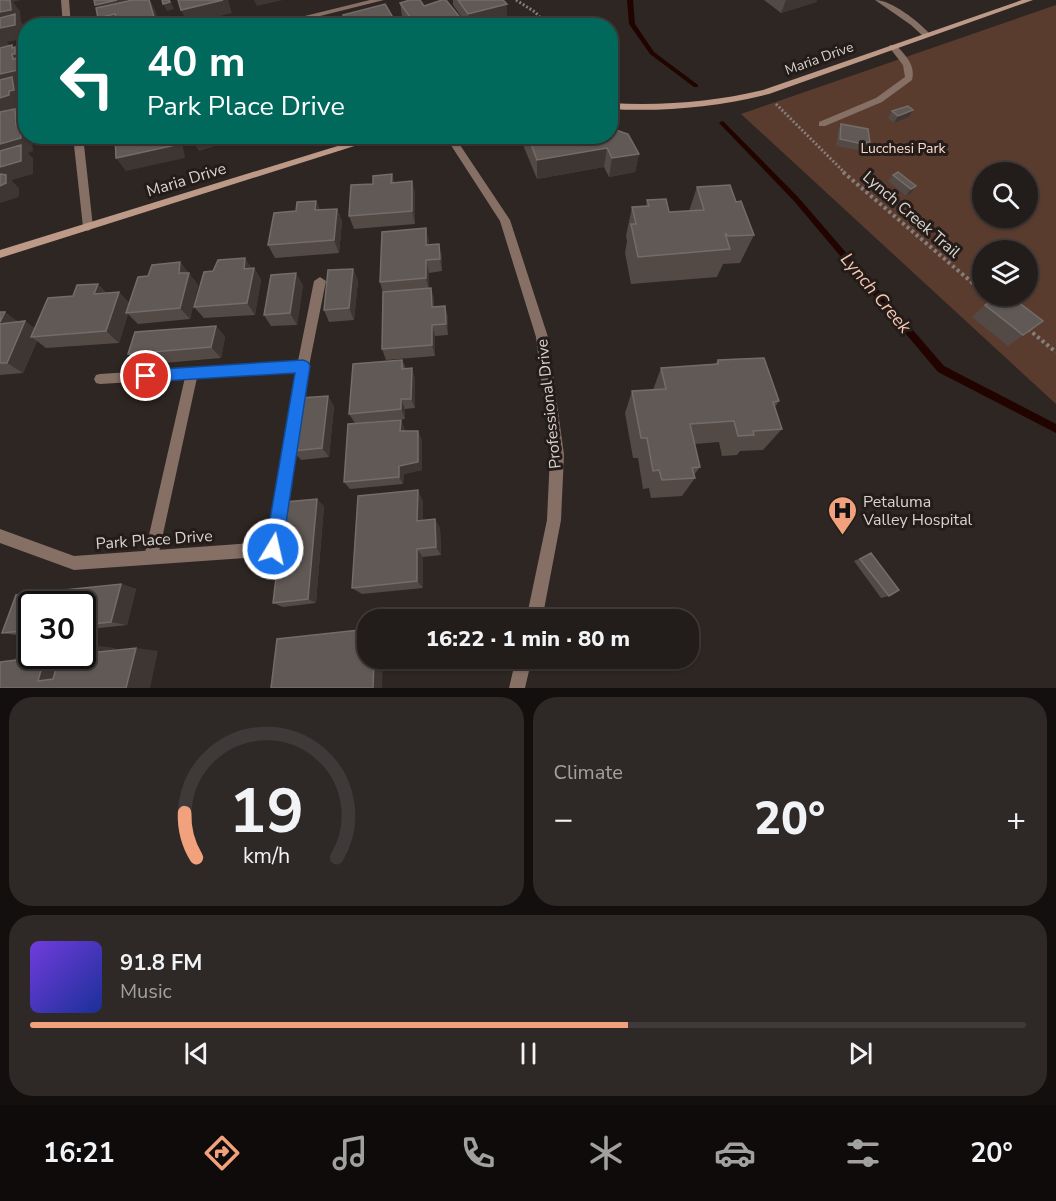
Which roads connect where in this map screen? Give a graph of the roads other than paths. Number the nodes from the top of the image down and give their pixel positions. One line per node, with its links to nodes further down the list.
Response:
1 (65, 0): 5 (street)
2 (380, 0): 6 (street)
3 (879, 0): 7 (street)
4 (1029, 0): 7 (street, Maria Drive)
5 (67, 18)
6 (302, 18)
7 (927, 35): 8 (street, Maria Drive)
8 (893, 47): 9 (street, Maria Drive); 10 (street)
9 (618, 106)
10 (822, 124)
11 (79, 144): 14 (street)
12 (356, 144): 14 (street, Maria Drive)
13 (454, 144): 22 (street, Professional Drive)
14 (88, 227): 15 (street, Maria Drive)
15 (0, 254)
16 (320, 281): 17 (street, Park Place Drive)
17 (303, 366): 18 (street); 21 (street, Park Place Drive)
18 (192, 373): 19 (street); 21 (street)
19 (100, 379)
20 (0, 536): 21 (street, Park Place Drive)
21 (151, 557)
22 (536, 609)
23 (521, 669): 24 (street)
24 (517, 688)

